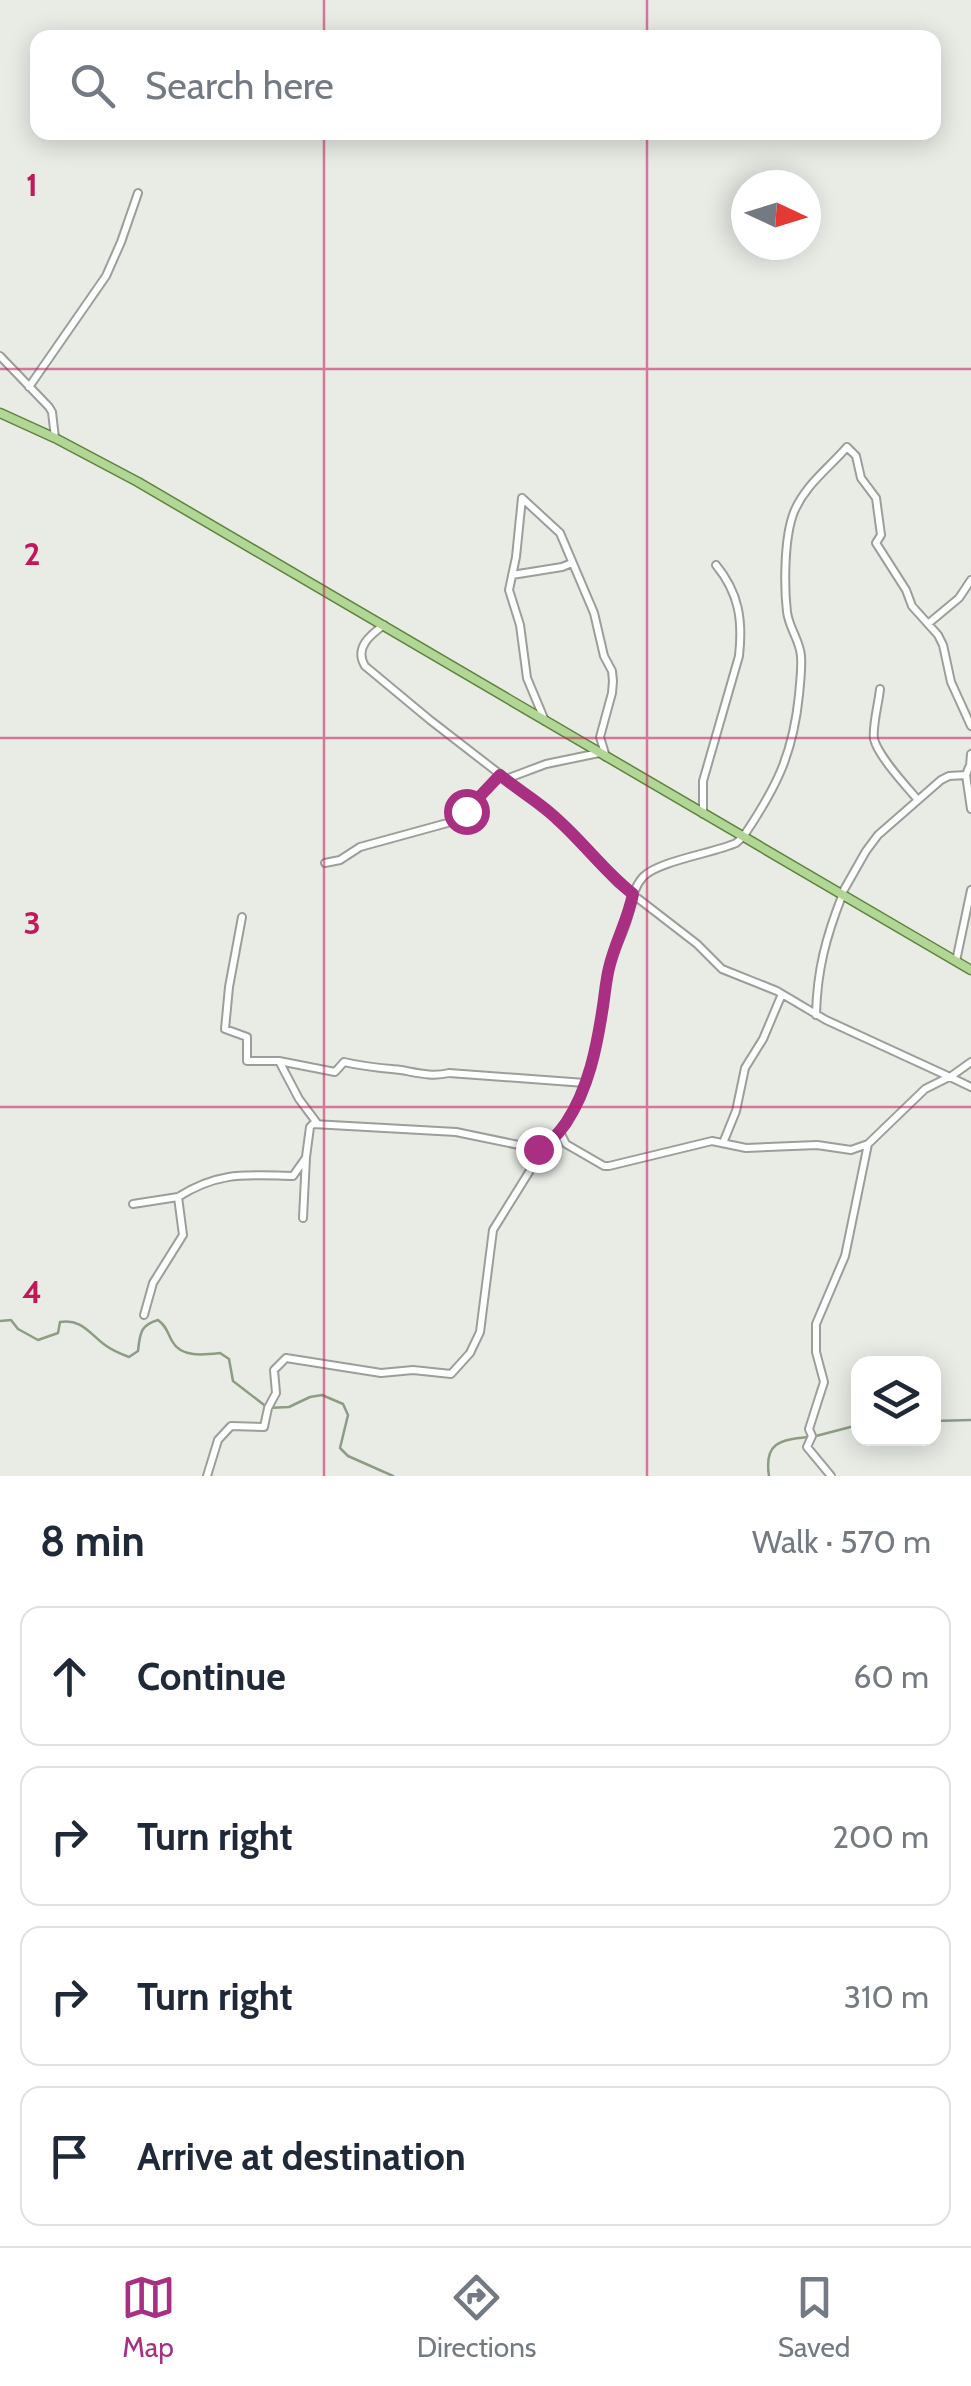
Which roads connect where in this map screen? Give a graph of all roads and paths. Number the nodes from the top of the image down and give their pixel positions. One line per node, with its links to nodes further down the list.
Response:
1 (138, 193): 3 (street)
2 (0, 356): 3 (street)
3 (29, 386): 5 (street)
4 (0, 414): 5 (main road)
5 (55, 438): 11 (main road)
6 (572, 563): 8 (street); 8 (street); 16 (street)
7 (716, 564): 21 (street)
8 (510, 576): 13 (street)
9 (971, 580): 10 (street)
10 (929, 623): 14 (street); 22 (street)
11 (385, 625): 13 (main road); 18 (street)
12 (880, 689): 19 (street)
13 (546, 722): 16 (main road)
14 (971, 726)
15 (971, 754): 17 (street)
16 (603, 755): 18 (street); 21 (main road)
17 (969, 769): 19 (street); 20 (street)
18 (503, 777): 23 (street); 25 (street)
19 (918, 800): 26 (street)
20 (971, 809)
21 (704, 814): 22 (main road)
22 (743, 837): 25 (street); 26 (main road)
23 (325, 863)
24 (971, 890): 28 (street)
25 (633, 894): 30 (street); 35 (street)
26 (842, 896): 28 (main road); 31 (street)
27 (242, 917): 32 (street)
28 (956, 961): 29 (main road)
29 (971, 970)
30 (782, 994): 31 (street); 39 (street)
31 (816, 1015): 34 (street)
32 (279, 1062): 35 (street); 37 (street)
33 (971, 1062): 34 (street)
34 (950, 1077): 36 (street); 40 (street)
35 (586, 1083): 38 (street)
36 (971, 1087)
37 (317, 1122): 41 (street); 42 (street)
38 (560, 1132): 39 (street); 41 (street)
39 (722, 1143): 40 (street)
40 (868, 1144): 48 (street)
41 (544, 1147): 47 (street)
42 (306, 1157): 43 (street); 45 (street)
43 (178, 1197): 44 (street); 46 (street)
44 (133, 1204)
45 (304, 1218)
46 (144, 1315)
47 (207, 1476)
48 (831, 1476)

